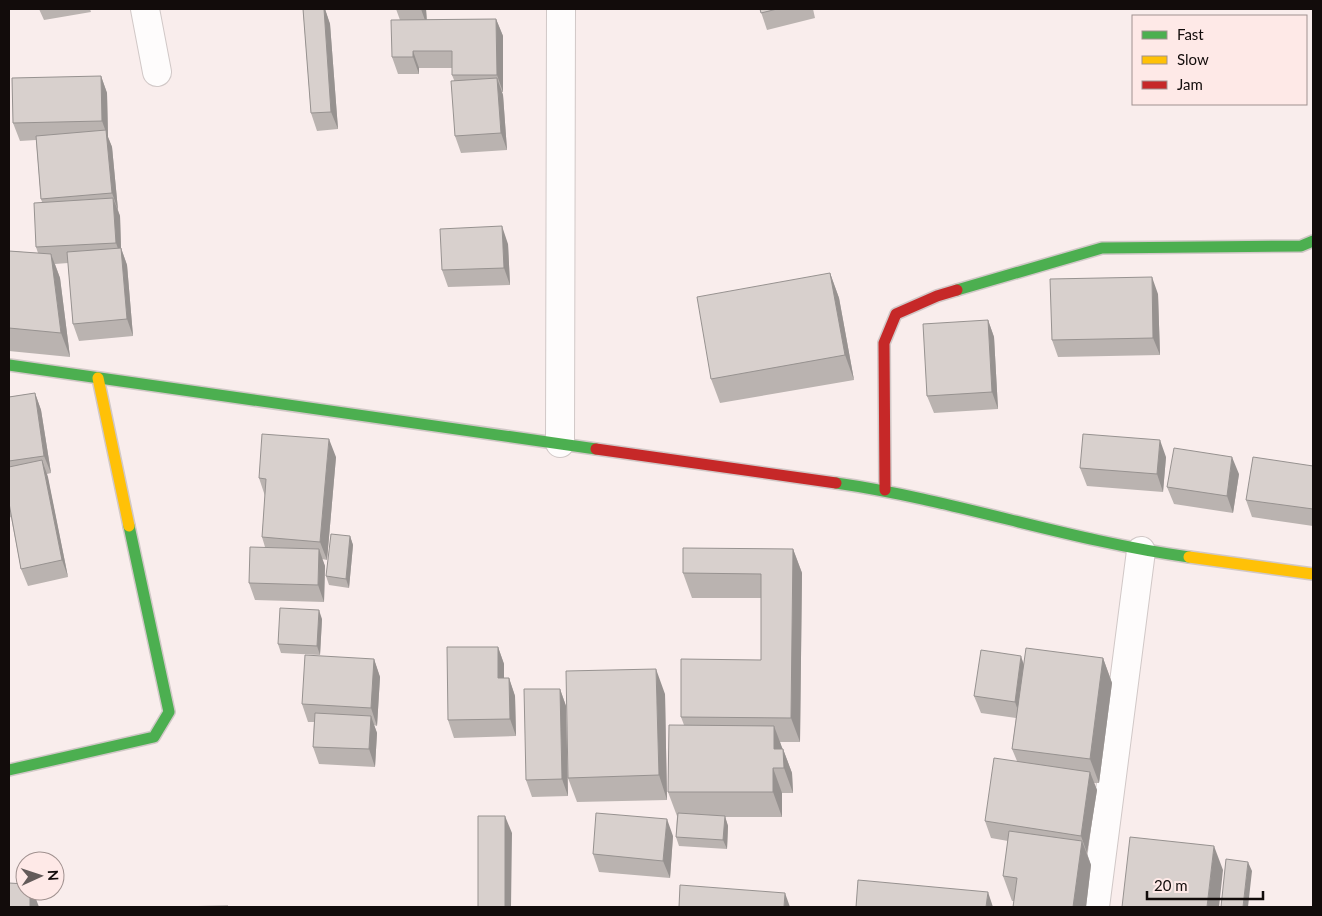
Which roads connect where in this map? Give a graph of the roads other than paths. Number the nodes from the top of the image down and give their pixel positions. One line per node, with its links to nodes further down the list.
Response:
1 (145, 9): 3 (street)
2 (561, 9): 7 (street)
3 (157, 72)
4 (1313, 242): 8 (street)
5 (9, 365): 6 (street)
6 (98, 378): 7 (street); 11 (street)
7 (560, 443): 8 (street)
8 (886, 490): 9 (street)
9 (1141, 552): 10 (street); 12 (street)
10 (1313, 574)
11 (9, 770)
12 (1094, 907)

